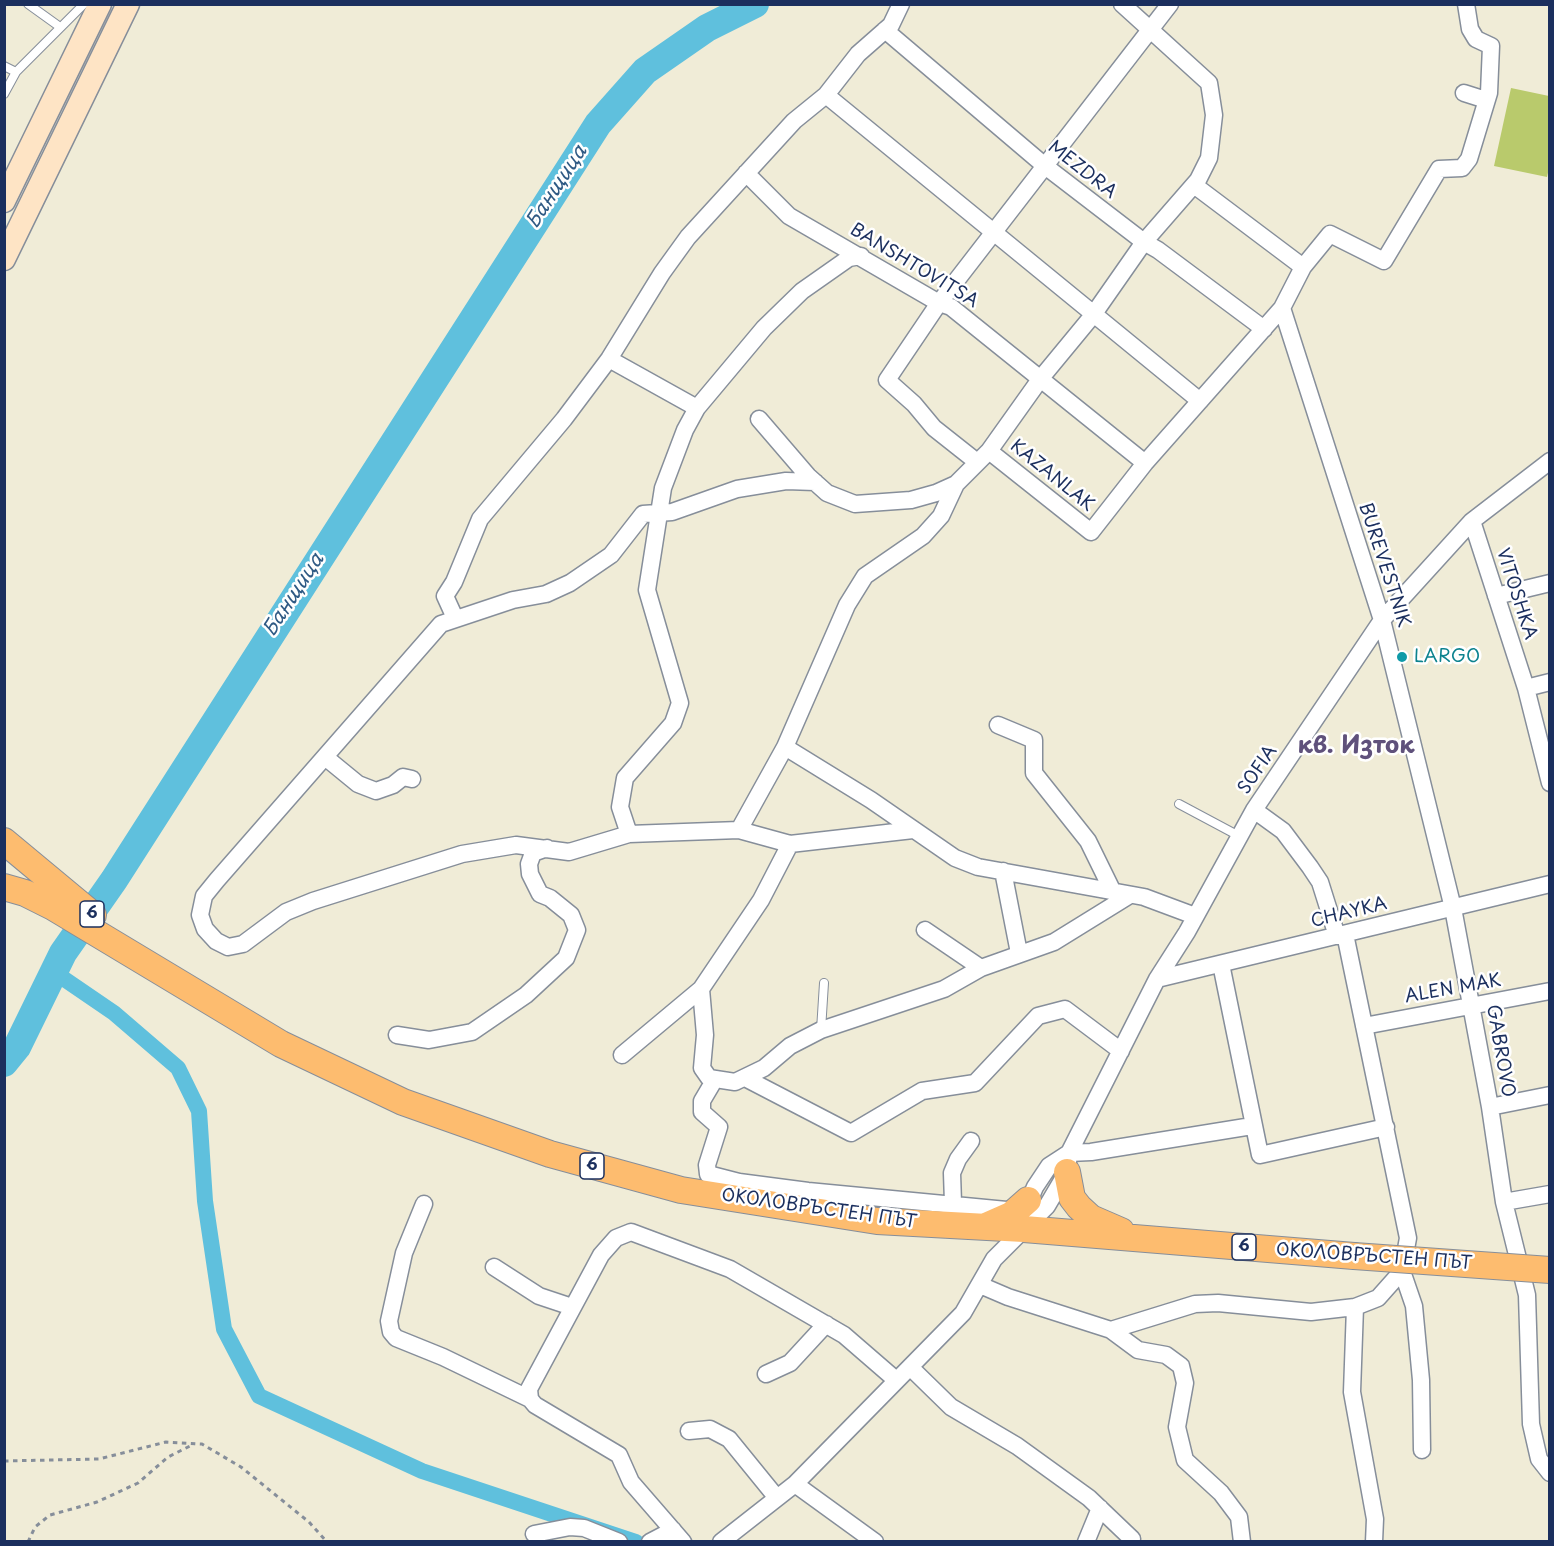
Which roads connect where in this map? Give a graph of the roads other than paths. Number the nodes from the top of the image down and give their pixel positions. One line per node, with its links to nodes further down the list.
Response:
1 (28, 4): 9 (lane)
2 (84, 4): 9 (lane)
3 (100, 4): 21 (main road)
4 (128, 4): 25 (main road)
5 (901, 4): 11 (street)
6 (1122, 4): 10 (street)
7 (1170, 4): 10 (street)
8 (1466, 4): 17 (street)
9 (60, 27): 13 (lane)
10 (1150, 28): 18 (street); 20 (street)
11 (885, 30): 16 (street); 18 (street, MEZDRA)
12 (4, 66): 13 (lane)
13 (16, 72): 15 (lane)
14 (1464, 93): 17 (street)
15 (4, 94)
16 (826, 95): 19 (street); 22 (street)
17 (1486, 100): 26 (street)
18 (1045, 166): 22 (street); 23 (street, MEZDRA)
19 (746, 173): 24 (street, BANSHTOVITSA); 31 (street)
20 (1194, 185): 23 (street); 26 (street)
21 (4, 201)
22 (994, 234): 27 (street); 29 (street)
23 (1144, 243): 29 (street); 30 (street, MEZDRA)
24 (861, 256): 27 (street, BANSHTOVITSA); 34 (street)
25 (4, 259)
26 (1303, 267): 28 (street)
27 (939, 303): 32 (street, BANSHTOVITSA); 36 (street, KAZANLAK)
28 (1282, 308): 30 (street); 46 (street, BUREVESTNIK)
29 (1094, 315): 32 (street); 33 (street)
30 (1264, 329): 33 (street)
31 (609, 359): 34 (street); 45 (street)
32 (1041, 378): 36 (street); 38 (street, BANSHTOVITSA)
33 (1200, 401): 38 (street)
34 (697, 408): 41 (street)
35 (759, 419): 39 (street)
36 (983, 457): 38 (street, KAZANLAK); 40 (street)
37 (1550, 461): 42 (street, SOFIA)
38 (1145, 463)
39 (814, 482): 40 (street); 41 (street)
40 (956, 484): 50 (street)
41 (657, 513): 45 (street); 58 (street)
42 (1472, 521): 44 (street, VITOSHKA); 46 (street, SOFIA)
43 (1550, 584): 44 (street)
44 (1496, 596): 48 (street, VITOSHKA)
45 (455, 618): 51 (street)
46 (1382, 620): 55 (street, SOFIA); 68 (street, BUREVESTNIK)
47 (1550, 682): 48 (street)
48 (1526, 688): 53 (street, VITOSHKA)
49 (998, 724): 66 (street)
50 (785, 747): 56 (street); 57 (street)
51 (325, 757): 52 (street); 62 (street)
52 (412, 779)
53 (1549, 783)
54 (1179, 804): 59 (lane)
55 (1254, 810): 59 (street, SOFIA); 71 (street)
56 (738, 830): 58 (street); 61 (street)
57 (914, 830): 61 (street); 63 (street)
58 (629, 834): 62 (street)
59 (1239, 836): 69 (street, SOFIA)
60 (4, 841): 73 (main road, 6)
61 (790, 844): 78 (street)
62 (547, 848): 83 (street)
63 (1003, 871): 66 (street); 72 (street)
64 (1550, 884): 68 (street, CHAYKA)
65 (15, 890): 73 (main road, 6)
66 (1113, 892): 67 (street)
67 (1130, 894): 69 (street); 72 (street)
68 (1453, 908): 71 (street, CHAYKA); 80 (street, GABROVO)
69 (1195, 916): 76 (street, SOFIA)
70 (925, 930): 75 (street)
71 (1341, 935): 74 (street, CHAYKA); 81 (street)
72 (1019, 953): 75 (street)
73 (144, 958): 98 (main road, ОКОЛОВРЪСТЕН ПЪТ / 6)
74 (1221, 964): 76 (street, CHAYKA); 90 (street)
75 (981, 968): 82 (street)
76 (1157, 979): 84 (street, SOFIA)
77 (824, 983): 82 (lane)
78 (701, 989): 85 (street); 86 (street)
79 (1550, 991): 80 (street, ALEN MAK)
80 (1472, 1006): 81 (street, ALEN MAK); 89 (street, GABROVO)
81 (1364, 1026): 91 (street)
82 (821, 1030): 87 (street)
83 (397, 1035)
84 (1121, 1051): 87 (street); 93 (street, SOFIA)
85 (622, 1055)
86 (715, 1079): 87 (street); 96 (street)
87 (747, 1079)
88 (1550, 1095): 89 (street)
89 (1490, 1107): 95 (street, GABROVO)
90 (1252, 1126): 91 (street); 93 (street)
91 (1386, 1127): 102 (street)
92 (970, 1141): 96 (street)
93 (1068, 1162): 98 (street); 98 (street, SOFIA); 99 (main road)
94 (1550, 1194): 95 (street)
95 (1504, 1202): 114 (street, GABROVO)
96 (953, 1203): 98 (street)
97 (424, 1204): 111 (street)
98 (1023, 1213): 99 (main road, ОКОЛОВРЪСТЕН ПЪТ / 6); 103 (street)
99 (1135, 1237): 101 (main road, ОКОЛОВРЪСТЕН ПЪТ / 6, bridge)
100 (494, 1267): 104 (street)
101 (1550, 1270)
102 (1402, 1271): 105 (street); 113 (street)
103 (980, 1285): 107 (street); 108 (street)
104 (572, 1307): 106 (street); 111 (street)
105 (1355, 1307): 107 (street); 126 (street)
106 (826, 1324): 109 (street); 110 (street)
107 (1111, 1330): 125 (street)
108 (910, 1367): 110 (street); 117 (street)
109 (766, 1374)
110 (896, 1380): 115 (street)
111 (530, 1399): 119 (street)
112 (689, 1431): 116 (street)
113 (1422, 1450)
114 (1550, 1473)
115 (795, 1484): 116 (street); 123 (street)
116 (777, 1498): 122 (street)
117 (1100, 1508): 120 (street); 124 (street)
118 (534, 1534): 121 (street)
119 (666, 1538)
120 (1132, 1539)
121 (619, 1542)
122 (721, 1542)
123 (875, 1542)
124 (1086, 1542)
125 (1242, 1542)
126 (1374, 1542)

